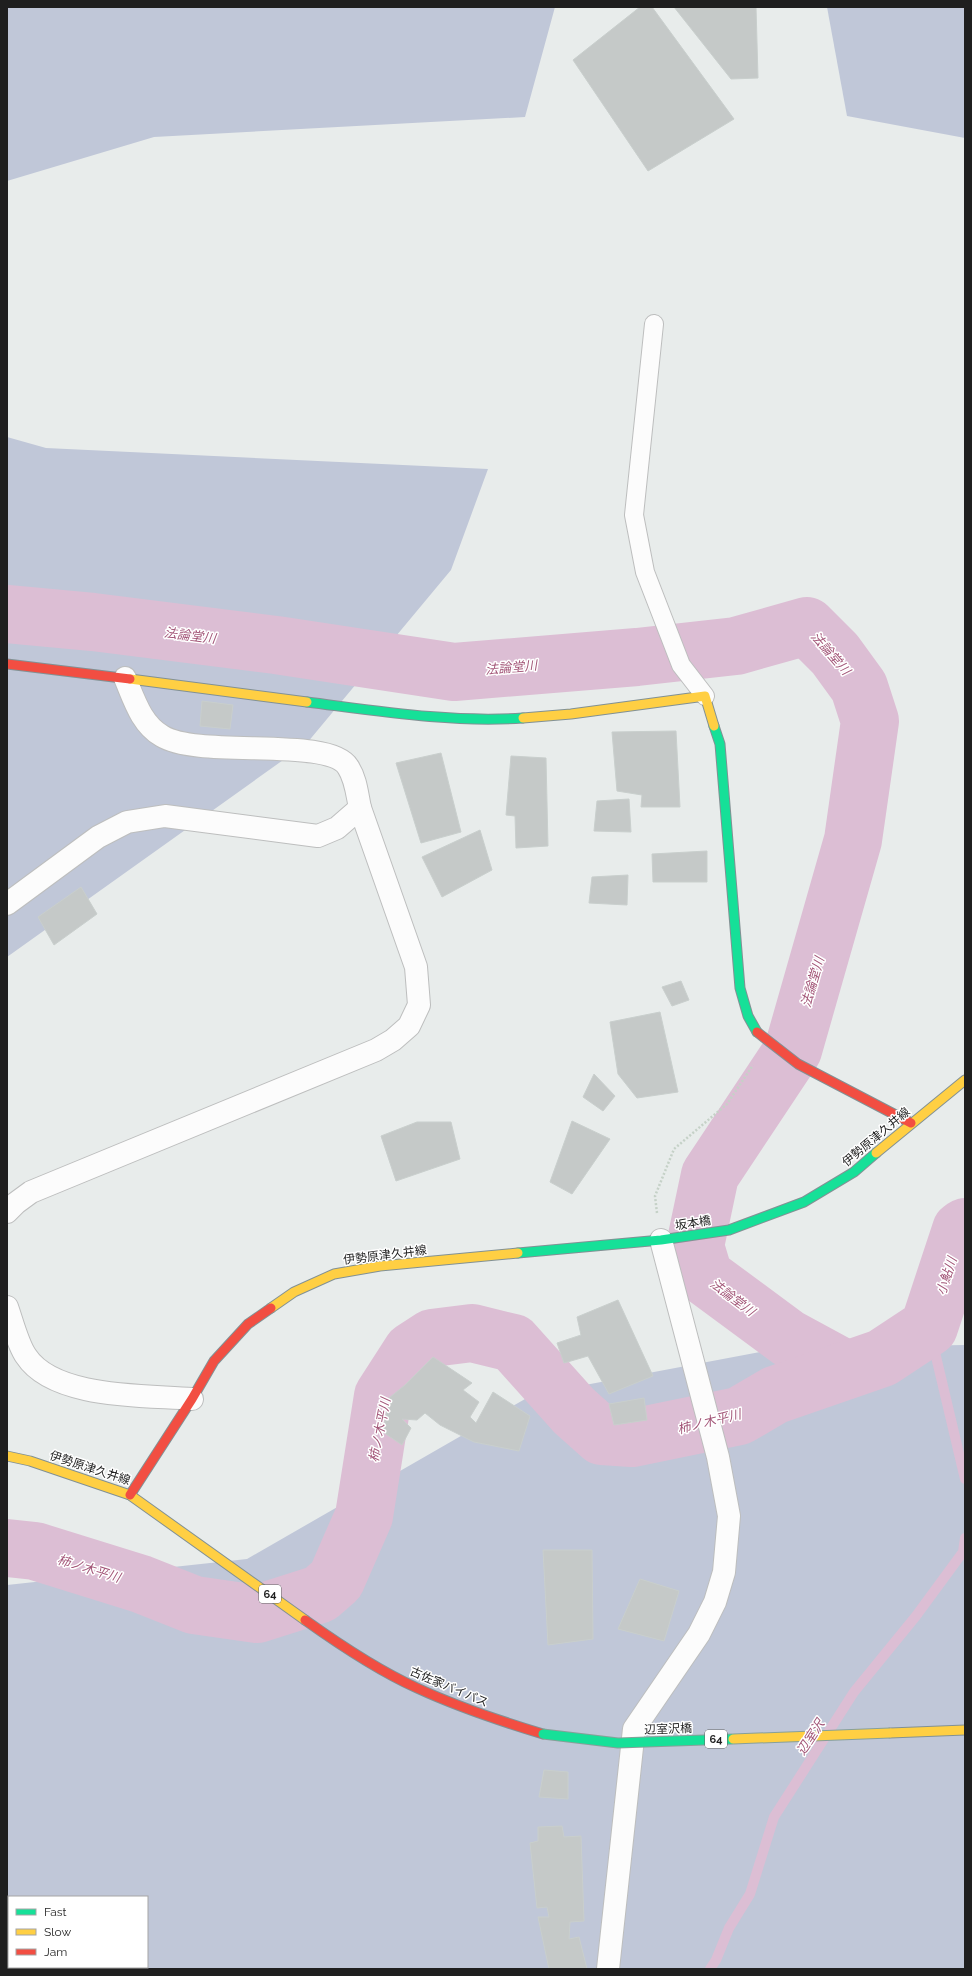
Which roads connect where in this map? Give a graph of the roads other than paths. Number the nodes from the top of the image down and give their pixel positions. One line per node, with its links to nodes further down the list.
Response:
1 (654, 324): 4 (lane)
2 (7, 664): 3 (street)
3 (125, 678): 4 (street); 5 (street)
4 (705, 696): 8 (street)
5 (360, 808): 6 (street); 9 (street)
6 (7, 904)
7 (965, 1080): 8 (street, 伊勢原津久井線)
8 (911, 1123): 10 (street, 伊勢原津久井線)
9 (7, 1212)
10 (729, 1230): 11 (street, 坂本橋)
11 (661, 1240): 13 (street, 伊勢原津久井線); 18 (street)
12 (7, 1307): 13 (street)
13 (192, 1399): 15 (street, 伊勢原津久井線)
14 (7, 1456): 15 (street, 伊勢原津久井線 / 64)
15 (130, 1496): 17 (street, 古佐家バイパス / 64)
16 (965, 1730): 17 (street, 辺室沢橋 / 64, bridge)
17 (543, 1734)
18 (608, 1969)

